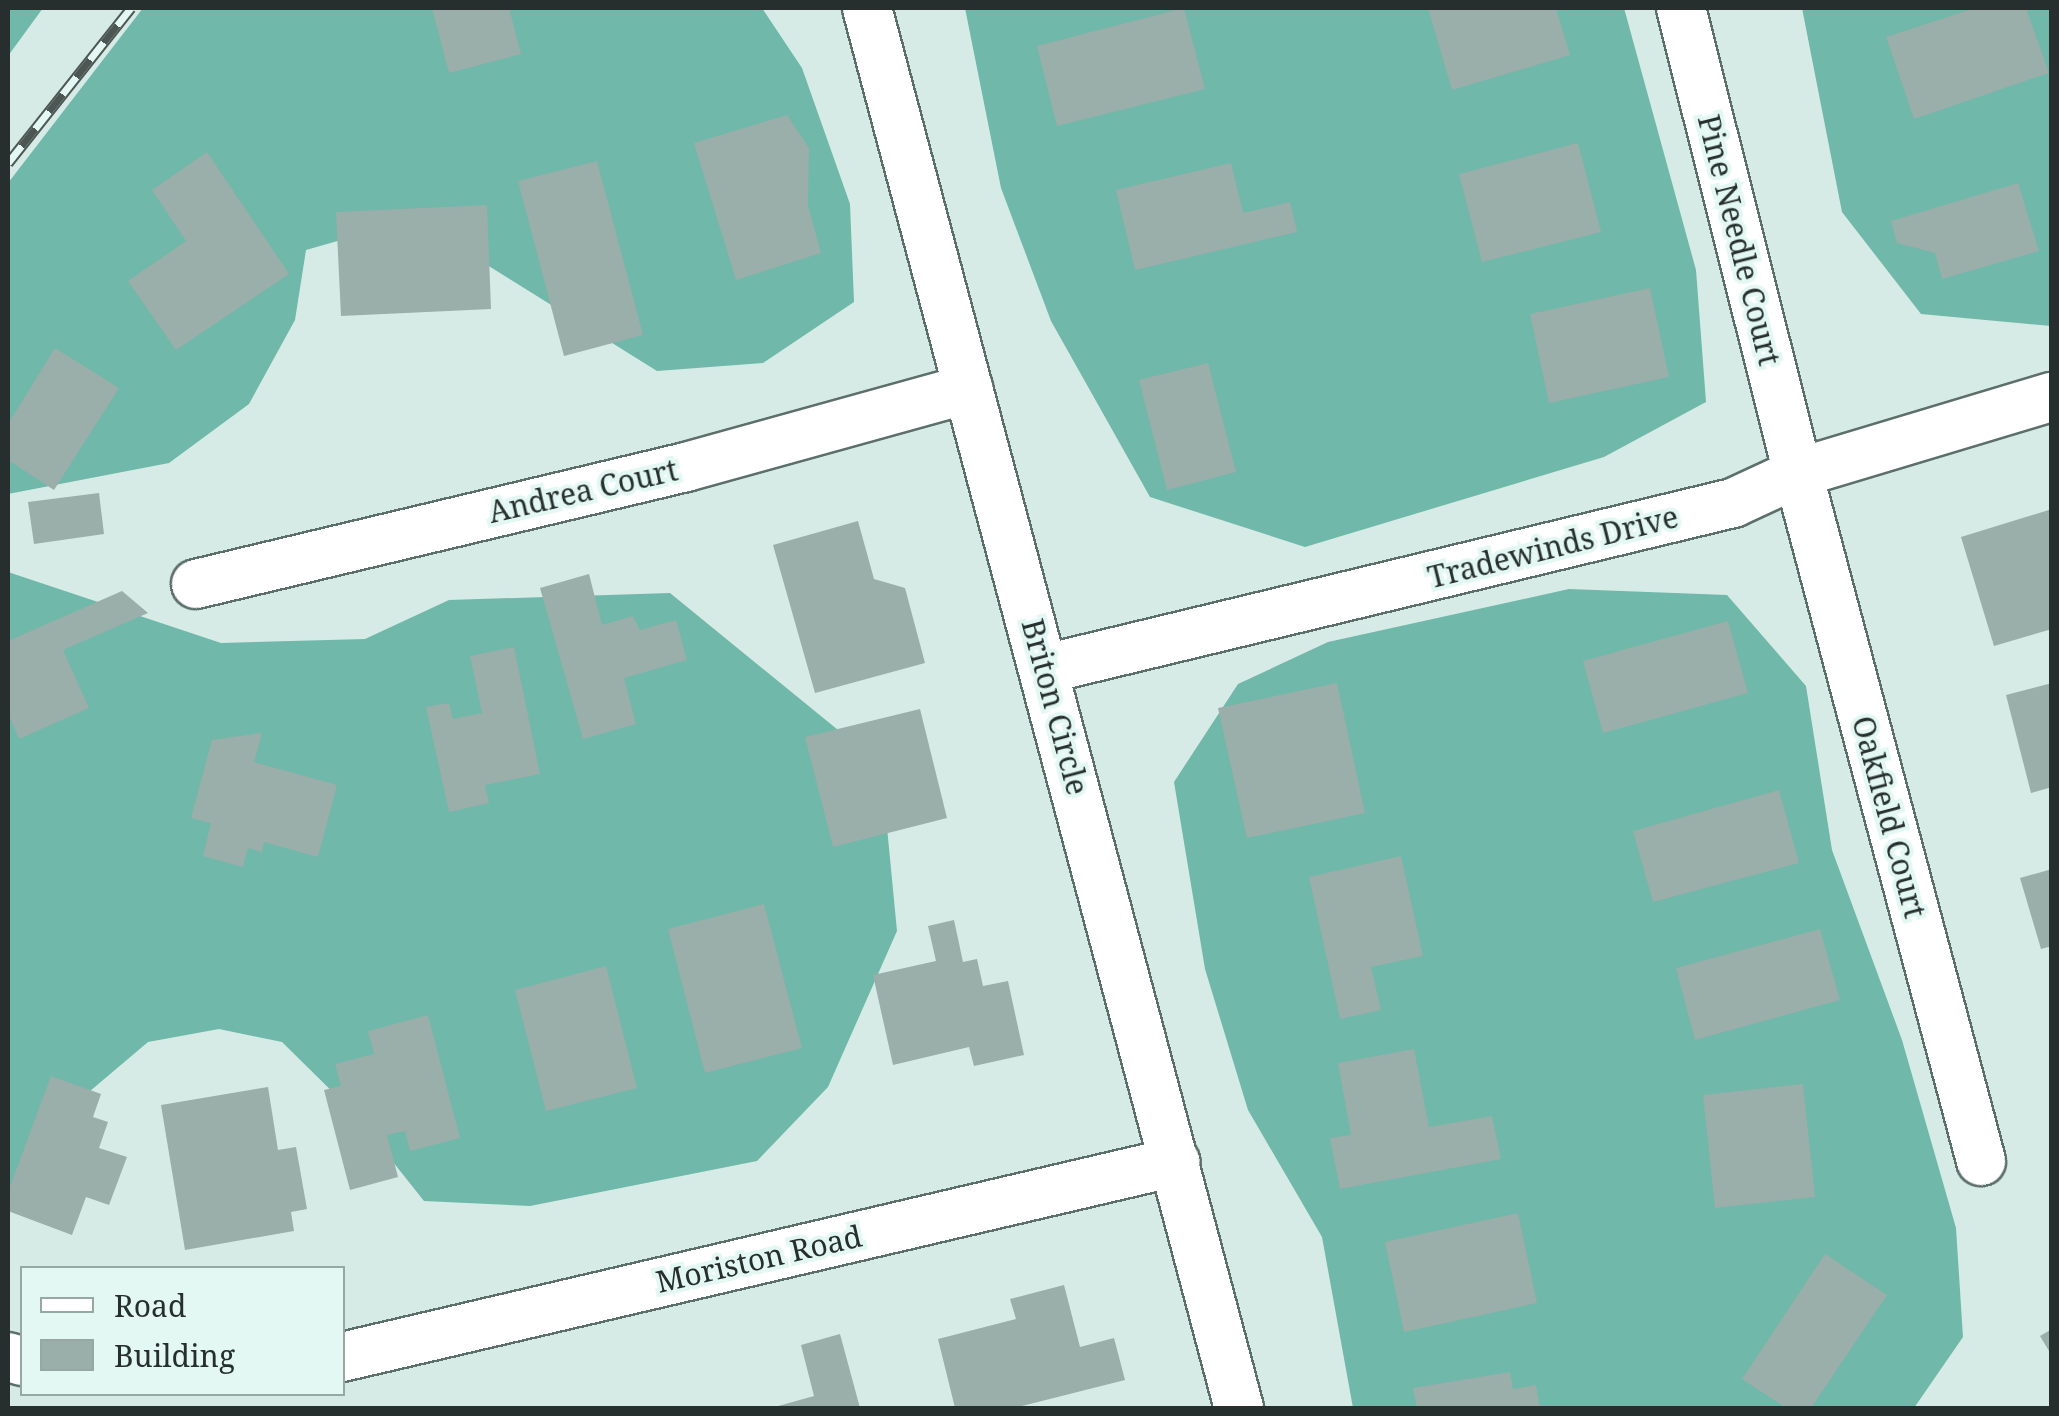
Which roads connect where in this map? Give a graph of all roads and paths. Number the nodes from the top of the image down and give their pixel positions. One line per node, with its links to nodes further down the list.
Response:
1 (867, 8): 3 (street, Briton Circle)
2 (1681, 8): 5 (street, Pine Needle Court)
3 (968, 389): 6 (street, Andrea Court); 7 (street, Briton Circle)
4 (2052, 397): 5 (street, Tradewinds Drive)
5 (1798, 473): 7 (street, Tradewinds Drive); 8 (street, Oakfield Court)
6 (196, 584)
7 (1045, 669): 9 (street, Briton Circle)
8 (1980, 1161)
9 (1175, 1162): 10 (street, Moriston Road); 11 (street, Briton Circle)
10 (345, 1356)
11 (1239, 1408)

